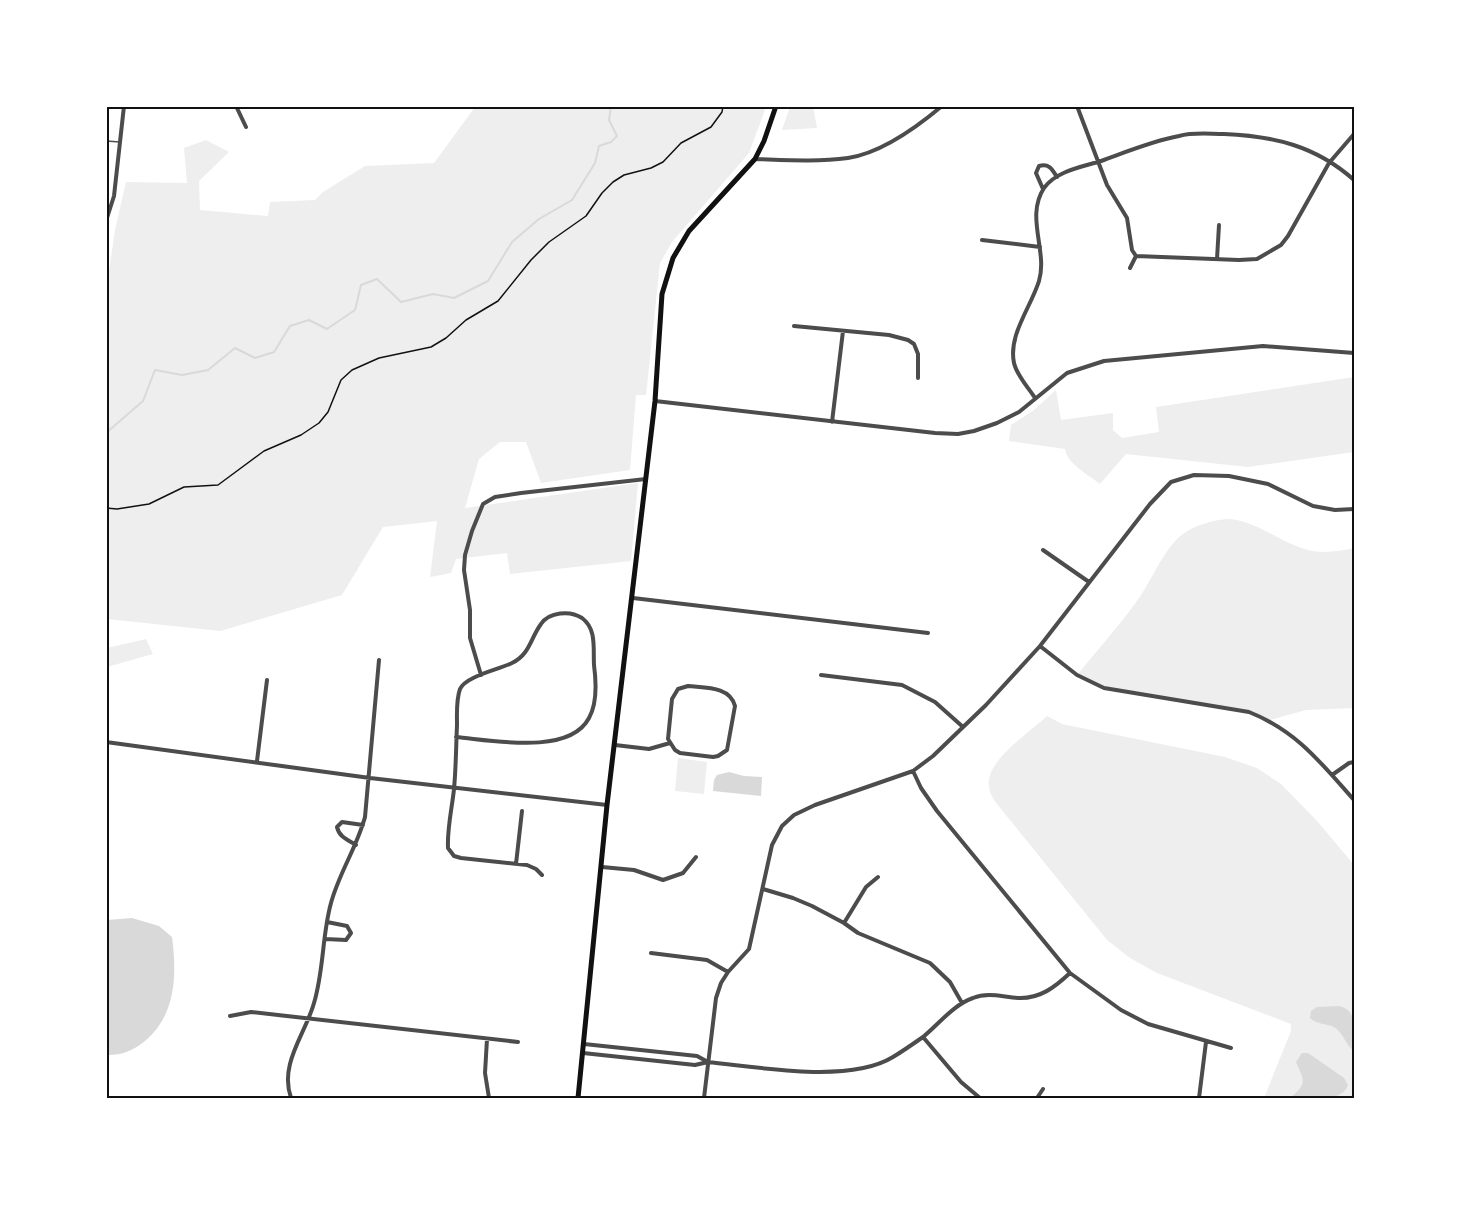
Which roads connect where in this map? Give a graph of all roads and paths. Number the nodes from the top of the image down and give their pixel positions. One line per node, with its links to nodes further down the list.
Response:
1 (124, 106): 10 (street)
2 (236, 106): 7 (street)
3 (723, 106): 32 (path)
4 (776, 106): 11 (main road)
5 (942, 106): 11 (street)
6 (1077, 106): 12 (street)
7 (246, 127)
8 (1354, 134): 13 (street)
9 (106, 141): 10 (lane)
10 (121, 142): 17 (street)
11 (755, 159): 29 (main road)
12 (1098, 162): 13 (street); 14 (street); 21 (street)
13 (1329, 163): 15 (street); 22 (street)
14 (1057, 177): 16 (street); 16 (street)
15 (1354, 180)
16 (1043, 189): 20 (street)
17 (106, 221)
18 (1219, 225): 22 (street)
19 (982, 240): 20 (street)
20 (1040, 247): 28 (street)
21 (1136, 256): 22 (street); 23 (street)
22 (1217, 259)
23 (1130, 268)
24 (794, 326): 25 (street)
25 (843, 331): 27 (street); 30 (street)
26 (1354, 353): 28 (street)
27 (918, 378)
28 (1035, 398): 30 (street)
29 (654, 401): 30 (street); 31 (main road)
30 (832, 422)
31 (646, 479): 36 (main road); 40 (street)
32 (106, 508)
33 (1354, 509): 35 (street)
34 (1043, 550): 35 (street)
35 (1089, 582): 38 (street)
36 (633, 598): 37 (street); 47 (main road)
37 (928, 633)
38 (1040, 646): 43 (street); 51 (street)
39 (378, 660): 52 (street)
40 (481, 675): 44 (street); 44 (street)
41 (821, 675): 43 (street)
42 (267, 680): 48 (street)
43 (963, 728): 50 (street)
44 (456, 737): 53 (street)
45 (106, 742): 48 (street)
46 (670, 743): 46 (street); 47 (street)
47 (615, 745): 55 (main road)
48 (257, 761): 52 (street)
49 (1354, 762): 51 (street)
50 (913, 771): 64 (street); 70 (street)
51 (1332, 775): 54 (street)
52 (370, 778): 53 (street); 57 (street)
53 (454, 788): 55 (street); 60 (street)
54 (1354, 800)
55 (607, 805): 61 (main road)
56 (522, 811): 60 (street)
57 (363, 825): 58 (street); 58 (street)
58 (356, 845): 65 (street)
59 (696, 857): 61 (street)
60 (516, 864): 62 (street)
61 (602, 867): 78 (main road)
62 (542, 875)
63 (878, 877): 66 (street)
64 (763, 889): 66 (street); 69 (street)
65 (327, 922): 67 (street); 67 (street)
66 (844, 923): 71 (street)
67 (325, 939): 73 (street)
68 (651, 953): 69 (street)
69 (728, 972): 81 (street)
70 (1070, 973): 71 (street); 77 (street)
71 (962, 1004): 74 (street)
72 (230, 1016): 73 (street)
73 (309, 1019): 75 (street); 83 (street)
74 (923, 1036): 81 (street); 87 (street)
75 (487, 1039): 76 (street); 84 (street)
76 (518, 1042)
77 (1206, 1042): 79 (street); 89 (street)
78 (584, 1044): 80 (main road); 81 (street)
79 (1231, 1048)
80 (583, 1053): 81 (street); 85 (main road)
81 (708, 1062): 86 (street)
82 (1043, 1089): 88 (street)
83 (291, 1098)
84 (489, 1098)
85 (578, 1098)
86 (704, 1098)
87 (980, 1098)
88 (1037, 1098)
89 (1200, 1098)

